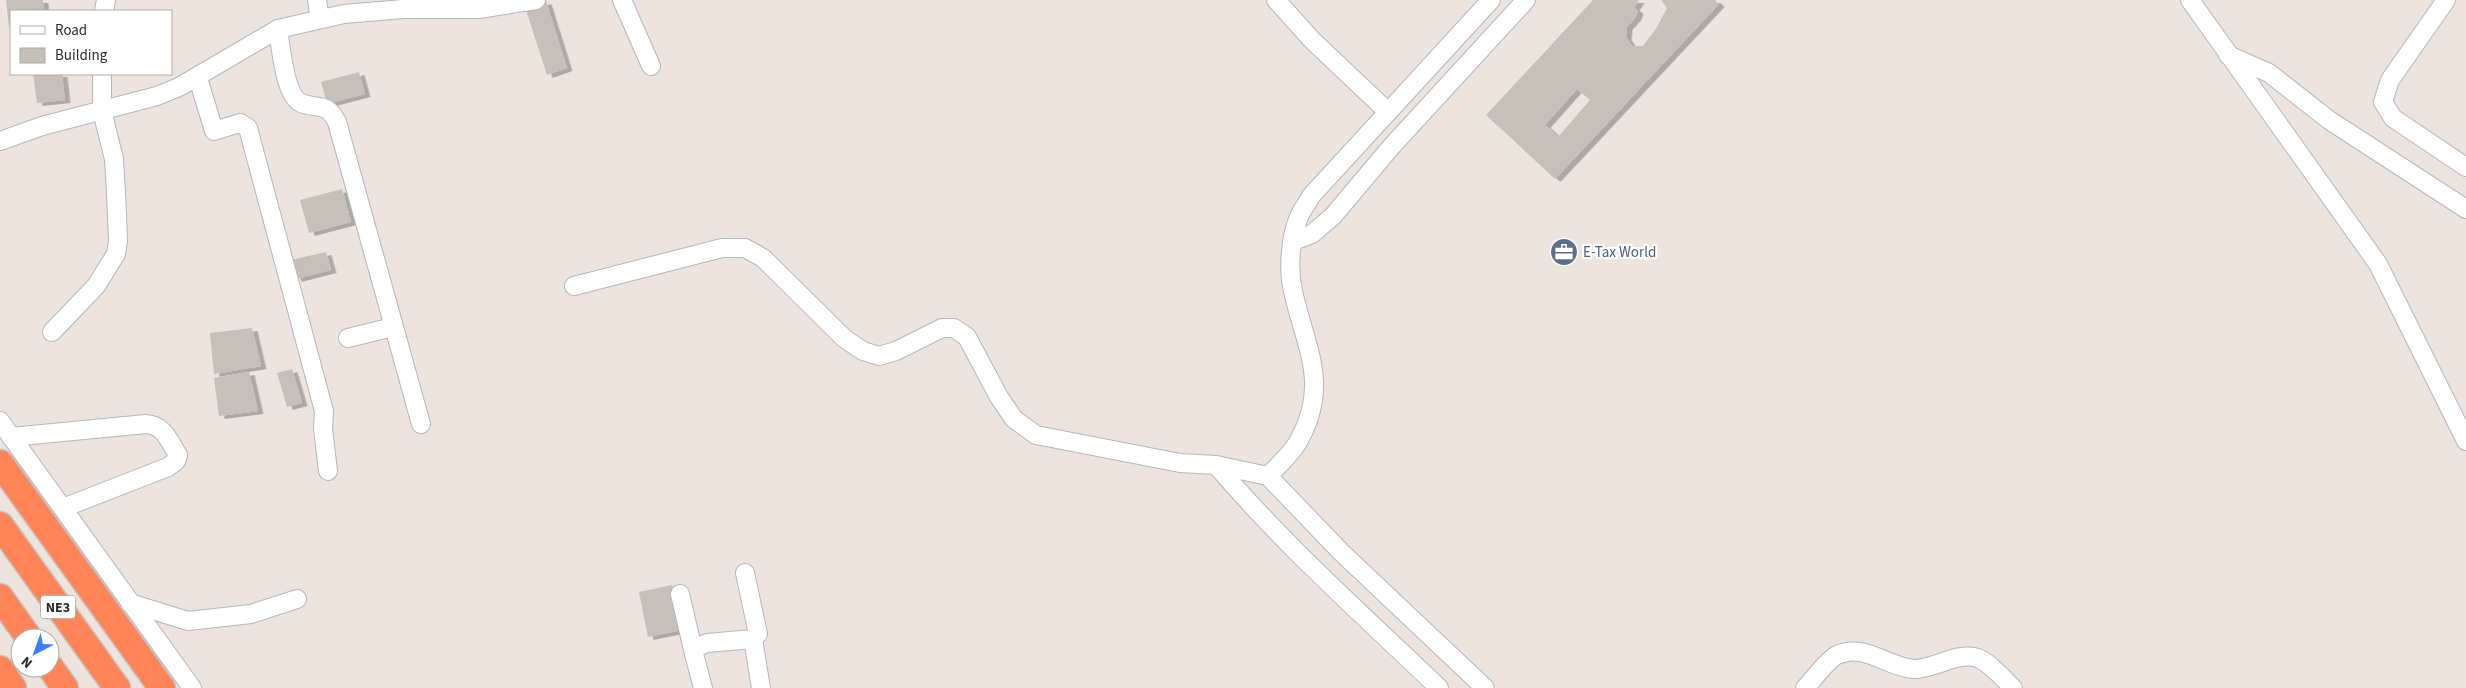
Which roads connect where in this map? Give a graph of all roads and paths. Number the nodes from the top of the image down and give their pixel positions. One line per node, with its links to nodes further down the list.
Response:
1 (317, 0): 9 (street)
2 (536, 0): 9 (street)
3 (622, 0): 12 (street)
4 (1276, 0): 17 (street)
5 (1491, 0): 15 (street)
6 (1526, 0): 18 (street)
7 (2190, 0): 11 (street)
8 (2446, 0): 20 (street)
9 (320, 18): 10 (street)
10 (278, 29): 14 (street); 24 (street)
11 (2228, 55): 21 (street); 30 (street)
12 (651, 66)
13 (102, 75): 16 (street)
14 (198, 78): 16 (street); 33 (street)
15 (1405, 95): 17 (street); 18 (street)
16 (102, 111): 19 (street); 25 (street)
17 (1388, 112): 22 (street)
18 (1423, 113): 22 (street)
19 (0, 141)
20 (2466, 167)
21 (2466, 209)
22 (1293, 241): 34 (street)
23 (574, 286): 32 (street)
24 (393, 327): 26 (street); 28 (street)
25 (52, 332)
26 (348, 338)
27 (0, 421): 29 (street)
28 (421, 424)
29 (11, 436): 35 (street); 35 (street)
30 (2466, 441)
31 (0, 463): 48 (highway)
32 (1216, 465): 34 (street); 52 (street)
33 (328, 471)
34 (1268, 476): 53 (street)
35 (63, 508): 41 (street)
36 (0, 525): 47 (highway, NE3)
37 (745, 573): 43 (street)
38 (680, 594): 44 (street)
39 (0, 597): 42 (highway, NE3)
40 (297, 599): 41 (street)
41 (130, 602): 49 (street)
42 (22, 628)
43 (753, 638): 44 (street); 51 (street)
44 (694, 654): 50 (street)
45 (0, 669): 46 (highway)
46 (13, 688)
47 (117, 688)
48 (162, 688)
49 (192, 688)
50 (703, 688)
51 (761, 688)
52 (1439, 688)
53 (1485, 688)
54 (1805, 688): 55 (street)
55 (2013, 688)

